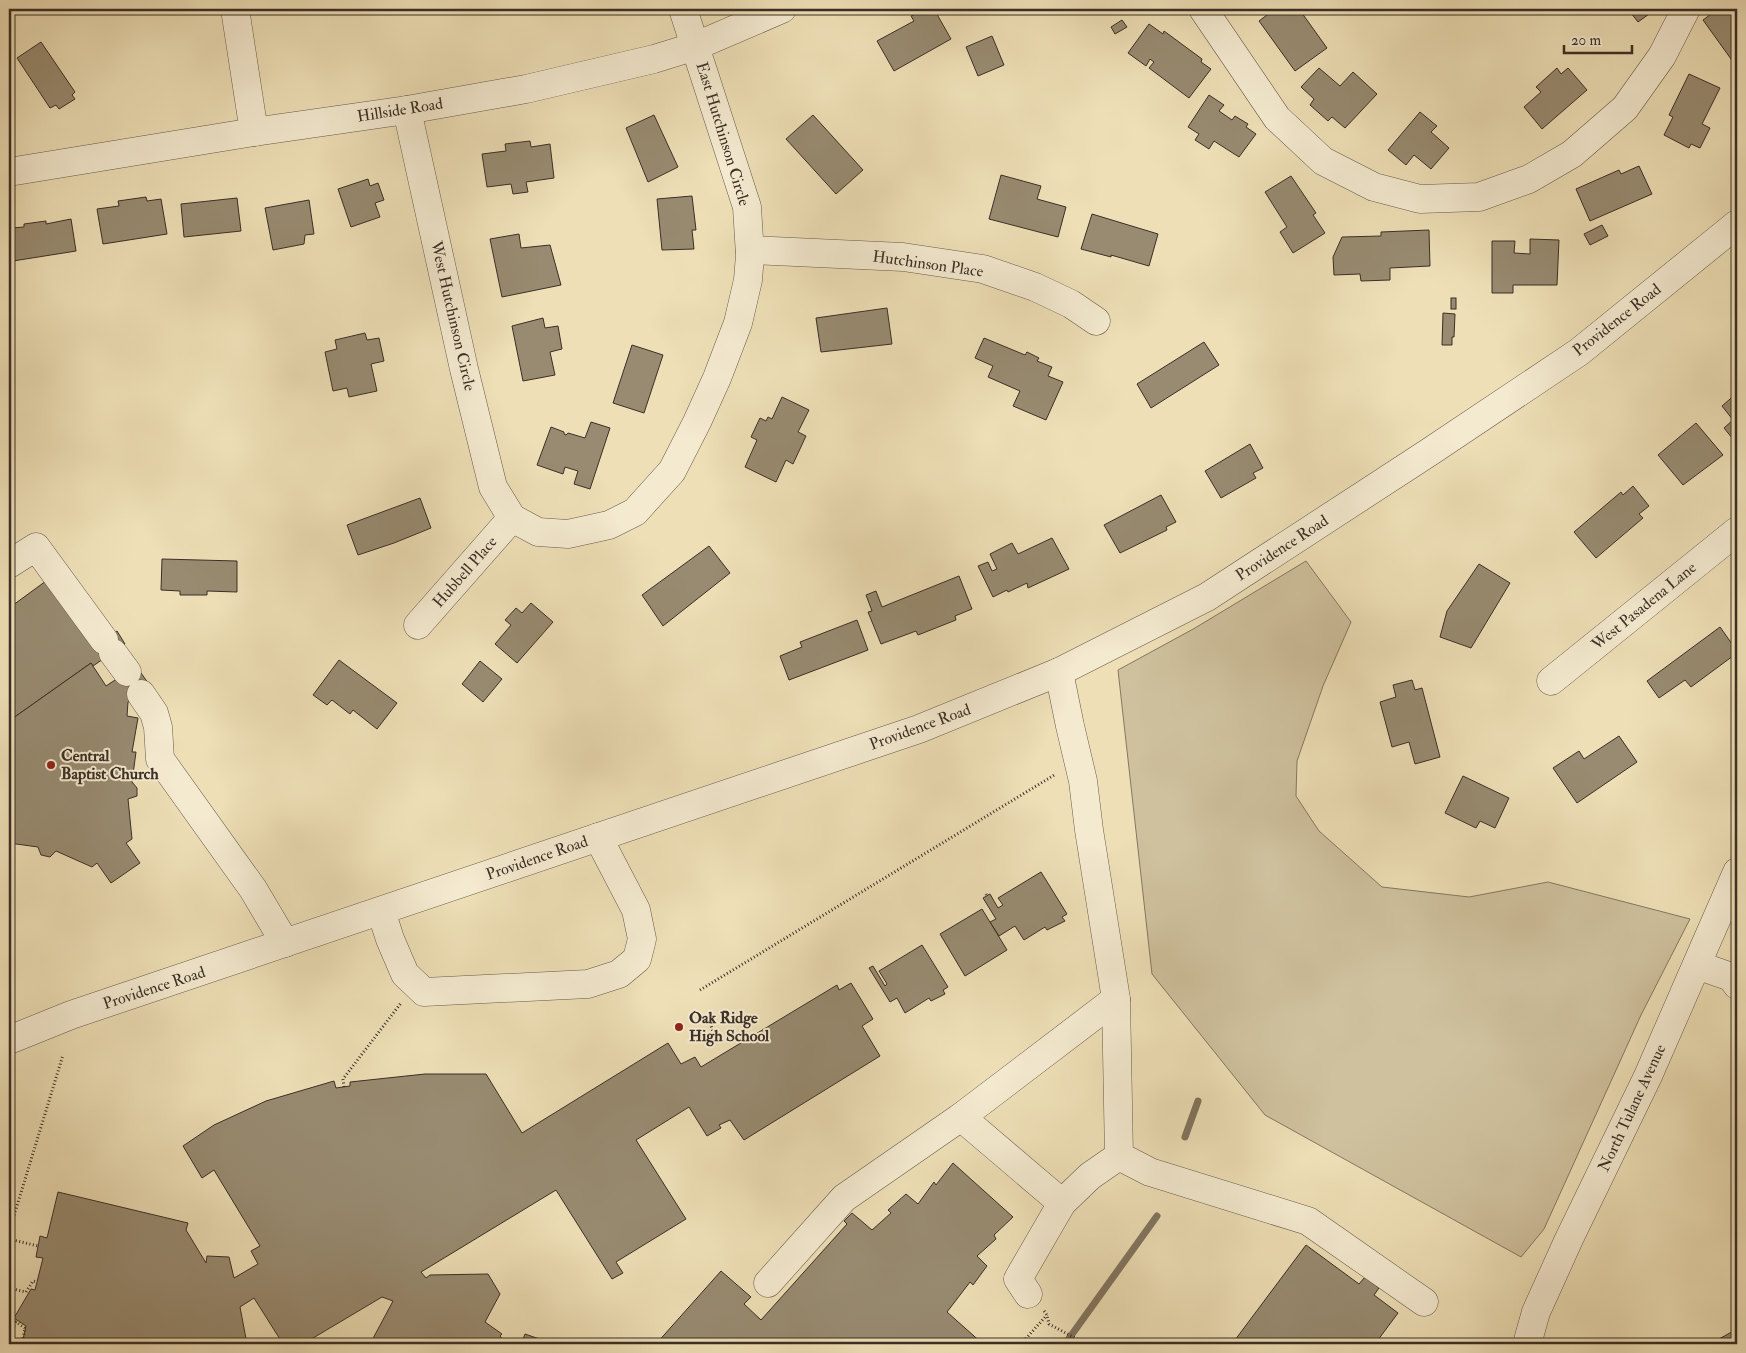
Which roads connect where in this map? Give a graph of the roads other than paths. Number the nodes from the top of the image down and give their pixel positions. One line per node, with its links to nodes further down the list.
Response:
1 (235, 9): 8 (street)
2 (683, 9): 6 (street, East Hutchinson Circle)
3 (782, 9): 6 (street, Hillside Road)
4 (1203, 9): 5 (street)
5 (1686, 9)
6 (696, 46): 7 (street, Hillside Road); 11 (street, East Hutchinson Circle)
7 (407, 110): 8 (street, Hillside Road); 13 (street, West Hutchinson Circle)
8 (254, 132): 9 (street, Hillside Road)
9 (9, 172)
10 (1737, 224): 17 (street, Providence Road)
11 (750, 250): 12 (street, Hutchinson Place); 13 (street, East Hutchinson Circle)
12 (1096, 321)
13 (512, 518): 16 (street, Hubbell Place)
14 (1737, 531): 18 (street, West Pasadena Lane)
15 (9, 564): 22 (street)
16 (418, 625)
17 (1059, 672): 19 (street, Providence Road); 25 (street)
18 (1551, 681)
19 (598, 837): 21 (street, Providence Road); 21 (street)
20 (1737, 872): 23 (street, North Tulane Avenue)
21 (381, 911): 22 (street, Providence Road)
22 (285, 943): 26 (street, Providence Road)
23 (1697, 965): 24 (street); 33 (street, North Tulane Avenue)
24 (1737, 984)
25 (1116, 999): 27 (street); 28 (street)
26 (9, 1040)
27 (961, 1117): 29 (street); 30 (street)
28 (1119, 1156): 29 (street); 32 (street)
29 (1062, 1203): 31 (street)
30 (768, 1283)
31 (1028, 1294)
32 (1424, 1302)
33 (1527, 1344)

